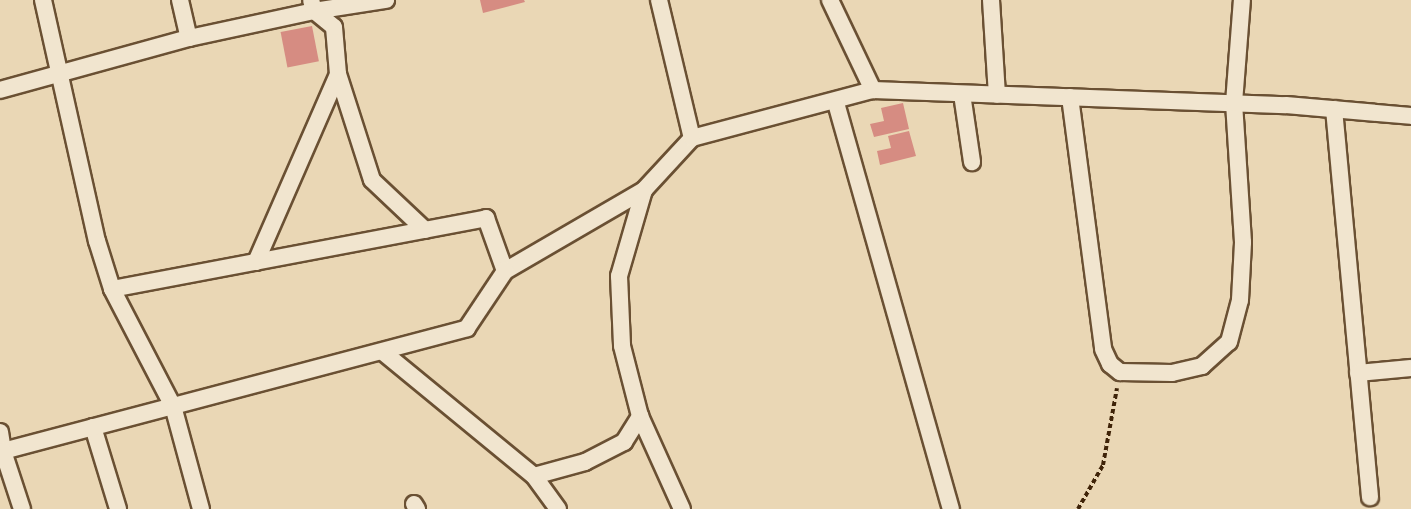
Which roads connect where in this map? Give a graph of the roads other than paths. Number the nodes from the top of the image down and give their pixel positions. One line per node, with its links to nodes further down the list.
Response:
1 (43, 0): 10 (street)
2 (180, 0): 9 (street)
3 (386, 0): 8 (street)
4 (658, 0): 21 (street)
5 (830, 0): 13 (street)
6 (991, 0): 15 (street)
7 (1242, 0): 18 (street)
8 (312, 5): 9 (street); 11 (street)
9 (189, 38): 10 (street)
10 (59, 71): 12 (street); 27 (street)
11 (338, 74): 24 (street); 25 (street)
12 (0, 90)
13 (873, 90): 14 (street); 17 (street)
14 (962, 94): 15 (street); 22 (street)
15 (998, 95): 16 (street)
16 (1070, 97): 18 (street); 18 (street)
17 (836, 103): 21 (street); 43 (street)
18 (1234, 103): 19 (street)
19 (1334, 109): 20 (street); 30 (street)
20 (1411, 116)
21 (692, 138): 23 (street)
22 (972, 162)
23 (644, 190): 26 (street); 32 (street)
24 (425, 230): 25 (street); 26 (street)
25 (256, 262): 27 (street)
26 (505, 272): 28 (street)
27 (112, 290): 31 (street)
28 (383, 352): 31 (street); 36 (street)
29 (1411, 368): 30 (street)
30 (1358, 373): 37 (street)
31 (172, 406): 33 (street); 40 (street)
32 (640, 416): 36 (street); 42 (street)
33 (93, 427): 35 (street); 39 (street)
34 (0, 432): 35 (street)
35 (2, 451): 38 (street)
36 (534, 476): 41 (street)
37 (1370, 497)
38 (22, 509)
39 (118, 509)
40 (201, 509)
41 (558, 509)
42 (682, 509)
43 (951, 509)

